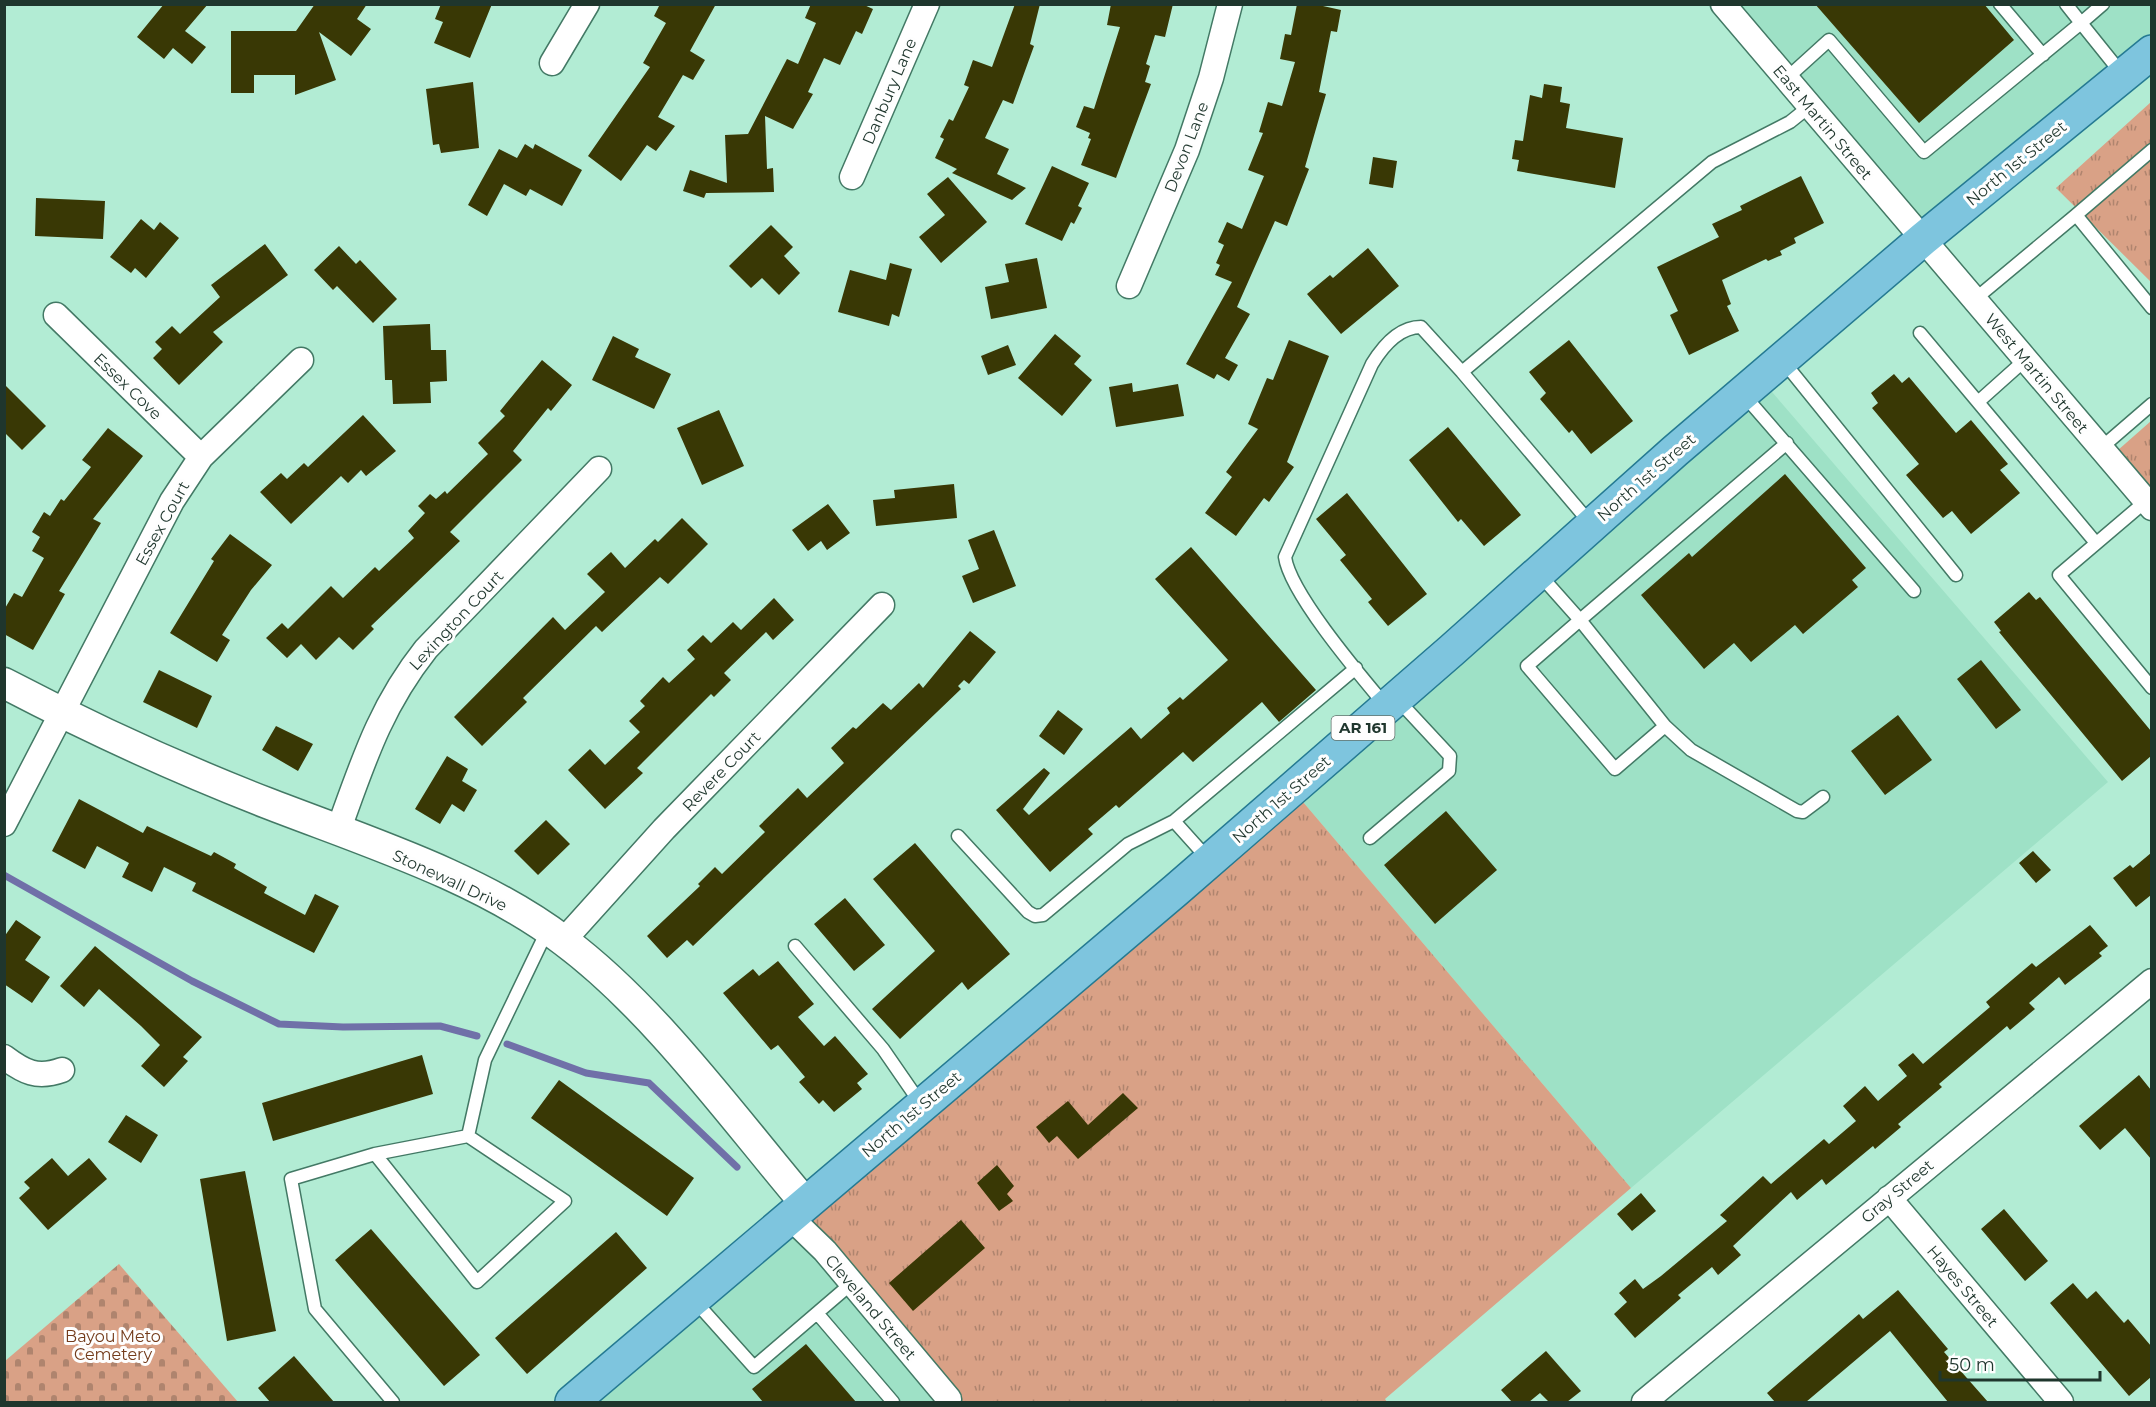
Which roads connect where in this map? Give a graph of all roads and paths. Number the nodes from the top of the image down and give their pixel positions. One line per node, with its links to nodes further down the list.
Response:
1 (587, 4): 11 (street)
2 (927, 4): 16 (street, Danbury Lane)
3 (1230, 4): 19 (street, Devon Lane)
4 (1723, 4): 13 (street, East Martin Street)
5 (2000, 4): 10 (lane)
6 (2066, 4): 8 (lane)
7 (2103, 4): 8 (lane)
8 (2081, 23): 10 (lane); 12 (lane)
9 (2151, 52): 12 (main road, North 1st Street / AR 161)
10 (2043, 55): 13 (lane)
11 (552, 63)
12 (2123, 75): 18 (main road, North 1st Street / AR 161)
13 (1786, 79): 14 (street, East Martin Street)
14 (1810, 106): 18 (street, East Martin Street); 27 (lane)
15 (2151, 150): 17 (lane)
16 (852, 177)
17 (2076, 215): 20 (lane); 21 (lane)
18 (1923, 239): 20 (street, West Martin Street); 25 (main road, North 1st Street / AR 161)
19 (1129, 286)
20 (1974, 300): 26 (street, West Martin Street)
21 (2151, 308)
22 (56, 315): 33 (street, Essex Cove)
23 (1920, 333): 29 (lane)
24 (301, 360): 33 (street, Essex Court)
25 (1782, 360): 28 (main road, North 1st Street / AR 161); 39 (lane)
26 (2025, 360): 29 (lane); 32 (street, West Martin Street)
27 (1462, 372): 36 (lane); 43 (lane)
28 (1742, 393): 31 (lane); 36 (main road, North 1st Street / AR 161)
29 (1978, 402): 37 (lane)
30 (2151, 404): 32 (lane)
31 (1787, 443): 40 (lane); 42 (lane)
32 (2101, 448): 35 (street, West Martin Street)
33 (201, 457): 47 (street, Essex Court)
34 (599, 469): 52 (street, Lexington Court)
35 (2149, 504): 37 (lane)
36 (1592, 525): 38 (main road, North 1st Street / AR 161)
37 (2096, 543): 45 (lane)
38 (1538, 573): 42 (lane); 46 (main road, North 1st Street / AR 161)
39 (1956, 575)
40 (1914, 591)
41 (882, 605): 56 (street, Revere Court)
42 (1580, 620): 48 (lane); 48 (lane)
43 (1356, 668): 46 (lane); 50 (lane)
44 (4, 683): 47 (street, Stonewall Drive)
45 (2151, 688)
46 (1391, 703): 54 (lane); 55 (main road, North 1st Street / AR 161)
47 (61, 713): 51 (street, Essex Court); 52 (street, Stonewall Drive)
48 (1665, 726): 49 (lane)
49 (1823, 797)
50 (1174, 821): 53 (lane); 55 (lane)
51 (4, 824)
52 (338, 831): 56 (street, Stonewall Drive)
53 (958, 836)
54 (1370, 838)
55 (1210, 861): 61 (main road, North 1st Street / AR 161)
56 (556, 935): 62 (lane); 65 (street, Stonewall Drive)
57 (795, 946): 61 (lane)
58 (2147, 993): 64 (street, Gray Street)
59 (4, 1057): 60 (street)
60 (62, 1070)
61 (922, 1105): 65 (main road, North 1st Street / AR 161)
62 (468, 1136): 63 (lane); 63 (lane)
63 (375, 1154): 71 (lane)
64 (1888, 1198): 73 (street, Gray Street); 74 (street, Hayes Street)
65 (798, 1210): 66 (street, Cleveland Street); 67 (main road, North 1st Street / AR 161)
66 (852, 1283): 68 (lane); 70 (street, Cleveland Street)
67 (693, 1299): 68 (lane); 69 (main road, North 1st Street / AR 161)
68 (817, 1313): 72 (lane)
69 (582, 1399)
70 (948, 1401)
71 (393, 1402)
72 (893, 1402)
73 (1644, 1402)
74 (2061, 1402)

